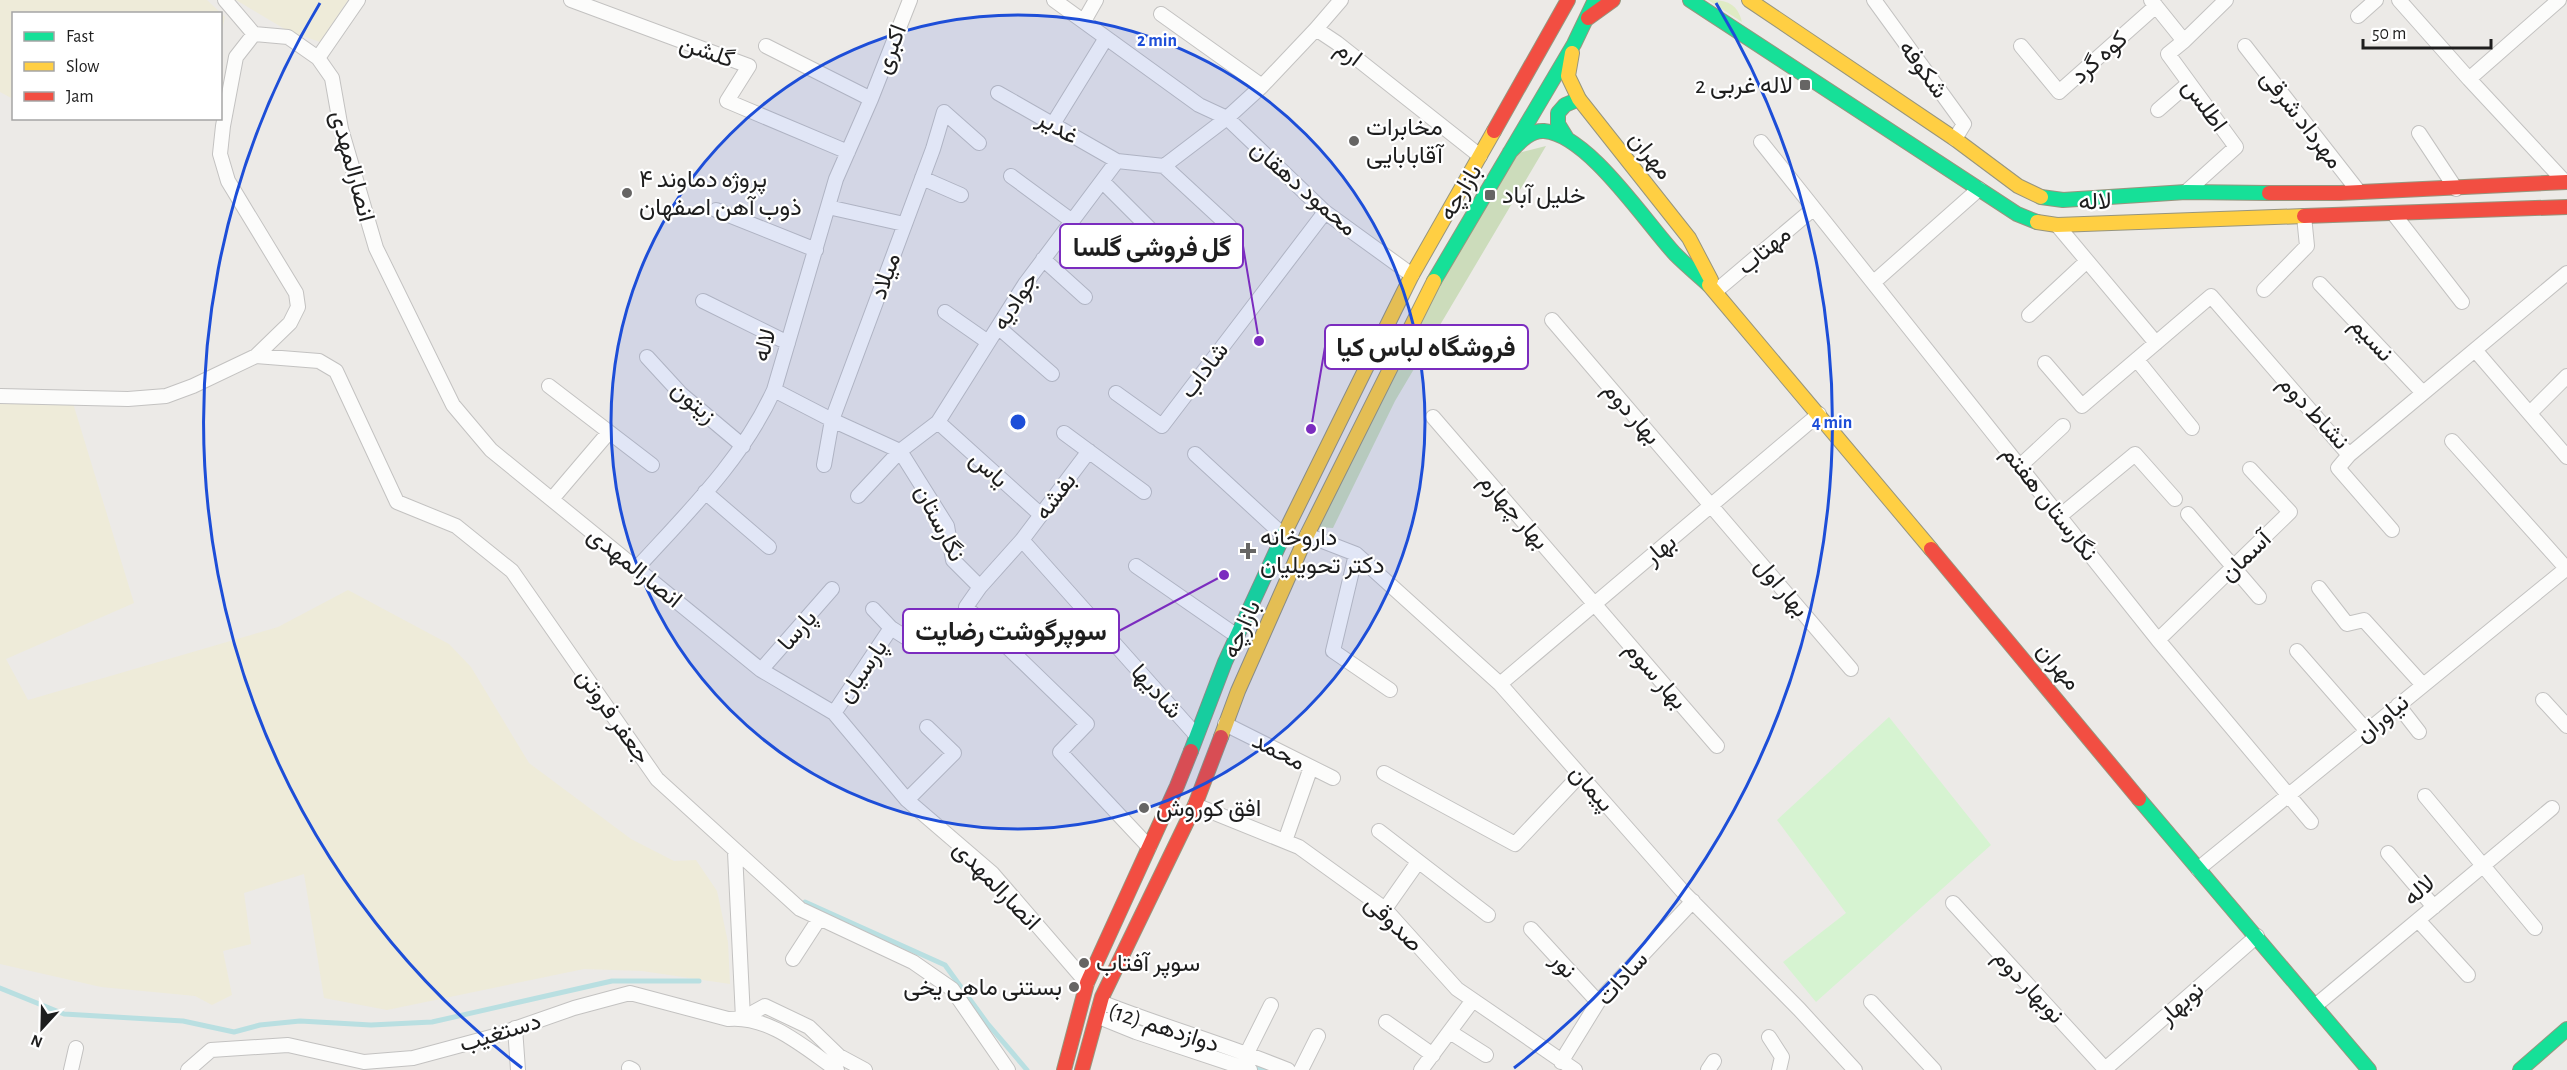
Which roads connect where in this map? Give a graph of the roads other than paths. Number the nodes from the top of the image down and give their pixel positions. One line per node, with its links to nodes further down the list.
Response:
1 (225, 0): 25 (street)
2 (358, 0): 32 (street)
3 (571, 0): 47 (street, گلشن)
4 (910, 0): 37 (street, اکبری)
5 (1054, 0): 22 (street, محمود دهقان)
6 (1096, 0): 22 (street)
7 (1341, 0): 24 (street)
8 (1568, 0): 49 (main road, بازارچه)
9 (1595, 0): 21 (main road, بازارچه)
10 (1613, 0): 21 (main road)
11 (1690, 0): 23 (main road, لاله)
12 (1749, 0): 23 (main road, لاله)
13 (1874, 0): 44 (street, شکوفه)
14 (2225, 0): 27 (street, اطلس)
15 (2376, 0): 20 (street)
16 (2399, 0): 33 (street)
17 (2559, 0): 33 (street)
18 (2154, 3): 27 (street, اطلس); 30 (street, کوه گرد)
19 (1161, 14): 35 (street)
20 (2358, 16)
21 (1588, 18): 28 (main road, بازارچه)
22 (1084, 21): 26 (street, محمود دهقان)
23 (1754, 23): 44 (main road, لاله); 57 (main road, لاله)
24 (1316, 29): 35 (street, ارم); 49 (street, ارم)
25 (254, 34): 32 (street); 95 (street)
26 (1106, 38): 40 (street, محمود دهقان); 41 (street)
27 (2184, 41): 34 (street, اطلس)
28 (1574, 44): 38 (main road, مهران); 48 (main road, بازارچه)
29 (766, 46): 37 (street)
30 (2021, 46)
31 (2245, 46): 60 (street, مهرداد شرقی)
32 (318, 58): 129 (street, انصارالمهدی)
33 (2469, 79): 55 (street)
34 (2189, 83): 39 (street); 59 (street, اطلس)
35 (1262, 86): 40 (street, ارم)
36 (999, 93): 41 (street, غدیر)
37 (871, 99): 47 (street, لاله)
38 (1579, 99): 43 (main road); 83 (main road, مهران)
39 (2158, 110)
40 (1227, 118): 51 (street); 67 (street, محمود دهقان)
41 (1053, 124): 50 (street, غدیر)
42 (2419, 133): 58 (street)
43 (1566, 136): 48 (main road); 83 (main road, مهران)
44 (1955, 139): 59 (main road, لاله)
45 (1761, 142): 64 (street, نگارستان هفتم)
46 (979, 143): 53 (street, میلاد)
47 (848, 152): 62 (street, لاله)
48 (1510, 152): 137 (main road, بازارچه)
49 (1480, 156): 79 (main road, بازارچه)
50 (1117, 162): 51 (street); 54 (street, جوادیه)
51 (1164, 166): 73 (street)
52 (1011, 176): 70 (street)
53 (922, 178): 61 (street); 71 (street, میلاد)
54 (1102, 182): 70 (street, جوادیه); 74 (street)
55 (2566, 182): 56 (main road, لاله)
56 (2485, 187): 58 (main road, لاله); 66 (main road)
57 (1979, 189): 72 (main road, لاله); 80 (street)
58 (2456, 189): 60 (main road, لاله)
59 (2186, 192): 60 (main road, لاله)
60 (2358, 192)
61 (961, 195)
62 (828, 207): 71 (street); 75 (street, لاله)
63 (2567, 207): 66 (main road, لاله)
64 (1813, 209): 80 (street, نگارستان هفتم); 83 (street, مهتاب)
65 (716, 210): 75 (street)
66 (2488, 210): 68 (main road, لاله)
67 (1324, 212): 79 (street, محمود دهقان); 103 (street, شاداب)
68 (2393, 213): 69 (main road, لاله); 86 (street)
69 (2304, 216): 72 (main road, لاله); 82 (street)
70 (1072, 221): 76 (street, جوادیه)
71 (904, 224): 109 (street, میلاد)
72 (2057, 225): 77 (street)
73 (1230, 227)
74 (1151, 230)
75 (816, 250): 92 (street, لاله)
76 (1043, 259): 84 (street); 90 (street, جوادیه)
77 (2087, 261): 88 (street); 93 (street)
78 (2567, 273): 94 (street, نشاط دوم)
79 (1412, 275): 136 (main road, بازارچه)
80 (1874, 282): 124 (street, نگارستان هفتم)
81 (2320, 284): 104 (street, نسیم)
82 (2264, 290)
83 (1716, 291): 107 (main road, مهران)
84 (1085, 297)
85 (703, 301): 92 (street)
86 (2462, 302)
87 (945, 312): 91 (street)
88 (2029, 315)
89 (1552, 320): 131 (street, بهار دوم)
90 (998, 327): 91 (street, جوادیه); 99 (street)
91 (988, 342): 110 (street, جوادیه)
92 (788, 343): 102 (street, لاله)
93 (2156, 343): 97 (street, نشاط دوم); 120 (street, نشاط دوم)
94 (2475, 350): 104 (street, نشاط دوم); 106 (street)
95 (256, 356): 105 (street); 187 (street, جعفر فروتن)
96 (647, 357): 116 (street, زیتون)
97 (2137, 360): 98 (street, نشاط دوم); 112 (street)
98 (2045, 363)
99 (1052, 374)
100 (2567, 376): 106 (street)
101 (549, 386): 113 (street)
102 (774, 390): 109 (street); 116 (street, لاله)
103 (1116, 393)
104 (2423, 393): 120 (street, نشاط دوم)
105 (0, 396)
106 (2530, 413): 121 (street)
107 (1819, 414): 131 (street, بهار); 191 (main road, مهران)
108 (1433, 417): 149 (street, بهار چهارم)
109 (832, 420): 117 (street); 123 (street, میلاد)
110 (938, 422): 117 (street, جوادیه); 133 (street, یاس)
111 (2063, 426): 124 (street)
112 (2192, 428)
113 (609, 432): 122 (street); 129 (street)
114 (1064, 433): 118 (street)
115 (2452, 441): 144 (street)
116 (743, 446): 126 (street, لاله)
117 (900, 451): 128 (street, جوادیه); 145 (street, نگارستان)
118 (1089, 451): 127 (street); 133 (street, بفشه)
119 (1195, 454): 136 (street)
120 (2349, 455): 135 (street)
121 (2567, 457)
122 (652, 465)
123 (824, 465)
124 (2020, 466): 134 (street, نگارستان هفتم)
125 (2250, 469): 142 (street, آسمان)
126 (705, 492): 139 (street); 143 (street, لاله)
127 (1144, 492)
128 (858, 495)
129 (552, 499): 143 (street, انصارالمهدی)
130 (2175, 499): 134 (street)
131 (1712, 505): 149 (street, بهار); 158 (street, بهار اول)
132 (2188, 514): 142 (street)
133 (1041, 515): 138 (street, بفشه)
134 (2060, 516): 154 (street, نگارستان هفتم)
135 (2392, 530)
136 (1283, 535): 152 (main road, بازارچه)
137 (1307, 535): 140 (street, پیمان); 153 (main road, بازارچه)
138 (1022, 540): 145 (street, بفشه); 172 (street, شادیها)
139 (769, 547)
140 (1356, 554): 161 (street, پیمان); 163 (street)
141 (1136, 566): 152 (street)
142 (2234, 567): 148 (street); 154 (street, آسمان)
143 (637, 568): 159 (street, انصارالمهدی)
144 (2567, 568): 162 (street, نیاوران)
145 (980, 587): 186 (street, نگارستان)
146 (2319, 588): 162 (street)
147 (832, 589): 159 (street, پارسا)
148 (2259, 597)
149 (1595, 604): 161 (street, بهار); 173 (street, بهار سوم)
150 (873, 609): 151 (street)
151 (891, 628): 155 (street); 166 (street, پارسیان)
152 (1239, 632): 153 (main road); 157 (main road, بازارچه)
153 (1262, 636): 160 (main road, بازارچه)
154 (2158, 640): 178 (street, نگارستان هفتم)
155 (913, 642)
156 (2297, 651): 170 (street)
157 (1225, 662): 160 (main road); 172 (main road, بازارچه)
158 (1851, 669)
159 (761, 670): 166 (street, انصارالمهدی)
160 (1247, 672): 167 (main road, بازارچه)
161 (1500, 684): 176 (street, پیمان)
162 (2423, 685): 165 (street, نیاوران)
163 (1390, 690)
164 (2543, 700): 168 (street)
165 (2398, 705): 170 (street, نیاوران); 171 (street)
166 (834, 713): 180 (street, انصارالمهدی)
167 (1225, 724): 174 (street, محمد); 181 (main road, بازارچه)
168 (2567, 726)
169 (927, 727): 180 (street)
170 (2367, 731): 178 (street, نیاوران)
171 (2419, 732)
172 (1196, 735): 186 (main road, بازارچه)
173 (1717, 746)
174 (1311, 767): 177 (street, محمد); 185 (street)
175 (1384, 772): 176 (street)
176 (1580, 775): 192 (street, پیمان)
177 (1333, 778)
178 (2288, 795): 183 (street, نگارستان هفتم); 191 (street, نیاوران)
179 (2426, 796): 190 (street)
180 (907, 800): 204 (street, انصارالمهدی)
181 (1195, 804): 185 (street, صدوقی); 210 (main road, بازارچه)
182 (2552, 808): 190 (street, لاله)
183 (2311, 822)
184 (1379, 831): 189 (street)
185 (1285, 841): 195 (street, صدوقی)
186 (1149, 847): 204 (main road, بازارچه)
187 (735, 852): 197 (street, جعفر فروتن); 211 (street)
188 (2388, 853): 194 (street)
189 (1418, 862): 195 (street); 196 (street)
190 (2483, 865): 194 (street, لاله); 199 (street)
191 (2198, 869): 201 (main road, مهران)
192 (1693, 901): 206 (street, سادات); 238 (street, پیمان)
193 (1953, 903): 240 (street, نوبهار دوم)
194 (2434, 907): 198 (street, لاله)
195 (1385, 909): 205 (street, صدوقی)
196 (1488, 915)
197 (819, 919): 202 (street); 229 (street, جعفر فروتن)
198 (2418, 920): 203 (street); 209 (street, لاله)
199 (2535, 928)
200 (1531, 929): 206 (street, نور)
201 (2257, 936): 209 (main road, مهران); 240 (street, نوبهار)
202 (793, 959)
203 (2468, 975)
204 (1087, 983): 230 (main road, بازارچه)
205 (1473, 1000): 215 (street); 222 (street, صدوقی)
206 (1598, 1002): 222 (street, سادات)
207 (1871, 1002): 239 (street)
208 (1271, 1005): 219 (street)
209 (2315, 1006): 241 (main road, مهران)
210 (1099, 1009): 219 (street, دوازدهم (12)); 231 (main road, بازارچه); 232 (street, دوازدهم (12))
211 (743, 1018): 213 (street, دستغیب); 227 (street, دستغیب); 228 (street, دستغیب)
212 (1386, 1022): 220 (street)
213 (515, 1028): 223 (street, دستغیب); 226 (street)
214 (2567, 1029): 242 (main road)
215 (1450, 1032): 220 (street); 221 (street)
216 (1318, 1036): 234 (street)
217 (1769, 1037): 237 (street)
218 (76, 1048): 224 (street)
219 (1247, 1053): 233 (street, دوازدهم (12))
220 (1433, 1055): 235 (street)
221 (1486, 1055)
222 (1561, 1062): 236 (street, صدوقی)
223 (364, 1066): 225 (street, دستغیب)
224 (71, 1070)
225 (189, 1070)
226 (518, 1070)
227 (837, 1070)
228 (865, 1070)
229 (1008, 1070)
230 (1064, 1070)
231 (1082, 1070)
232 (1250, 1070)
233 (1288, 1070)
234 (1301, 1070)
235 (1421, 1070)
236 (1575, 1070)
237 (1779, 1070)
238 (1855, 1070)
239 (1934, 1070)
240 (2105, 1070)
241 (2369, 1070)
242 (2520, 1070)

